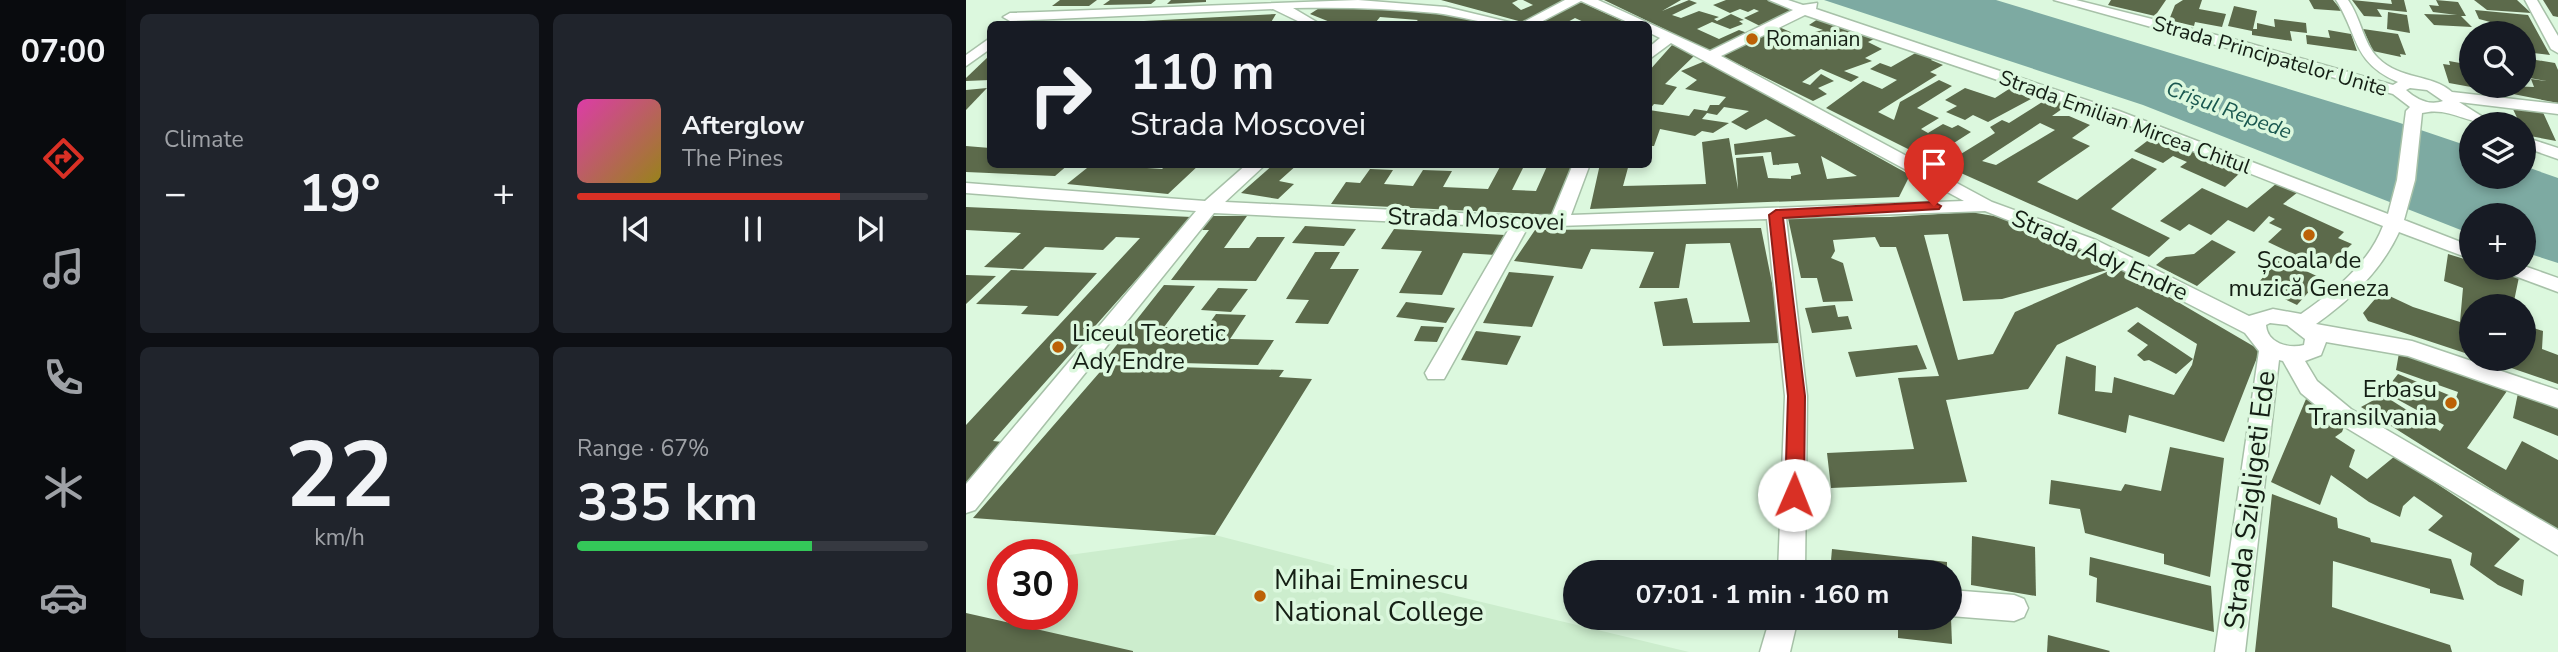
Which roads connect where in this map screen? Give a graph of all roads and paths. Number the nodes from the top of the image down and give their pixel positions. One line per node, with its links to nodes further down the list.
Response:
1 (1032, 0): 11 (street)
2 (1575, 0): 14 (street)
3 (1587, 0): 15 (street)
4 (1775, 0): 10 (street, Strada Emilian Mircea Chitul)
5 (2060, 0): 8 (street, Strada Principatelor Unite)
6 (2342, 0): 23 (street)
7 (2531, 0): 19 (street)
8 (2093, 4): 24 (street, Strada Principatelor Unite)
9 (1276, 5): 11 (street); 12 (street); 13 (street)
10 (1811, 6): 21 (street); 37 (street, Strada Emilian Mircea Chitul)
11 (1006, 21)
12 (1308, 21)
13 (1501, 21)
14 (1533, 21)
15 (1635, 21)
16 (1652, 29): 17 (street, Strada Ady Endre)
17 (1669, 37): 20 (street); 21 (street, Strada Ady Endre)
18 (987, 44): 22 (street)
19 (2558, 48)
20 (1652, 52)
21 (1710, 56): 34 (street, Strada Ady Endre)
22 (966, 62)
23 (2414, 83): 24 (street); 25 (street)
24 (2398, 91): 26 (street, Strada Principatelor Unite)
25 (2449, 100): 26 (street); 27 (street); 28 (street)
26 (2419, 109): 37 (street)
27 (2558, 109)
28 (2468, 112)
29 (2536, 146): 30 (street)
30 (2558, 154)
31 (1254, 168): 35 (street)
32 (1580, 168): 39 (street)
33 (966, 188): 35 (street, Strada Moscovei)
34 (1986, 206): 36 (street, Strada Moscovei); 44 (street, Strada Ady Endre)
35 (1209, 208): 38 (street, Strada Moscovei); 50 (street)
36 (1776, 215): 39 (street, Strada Moscovei); 52 (street)
37 (2397, 218): 40 (street, Strada Emilian Mircea Chitul); 43 (street)
38 (1522, 222): 39 (street, Strada Moscovei); 48 (street)
39 (1558, 223)
40 (2459, 247)
41 (2536, 277): 42 (street)
42 (2558, 285)
43 (2334, 303): 45 (street); 46 (street)
44 (2254, 328): 45 (street); 47 (street)
45 (2307, 328): 46 (street); 47 (street)
46 (2365, 339): 49 (street)
47 (2281, 351): 51 (street); 57 (street, Strada Szigligeti Ede)
48 (1436, 373)
49 (2558, 398)
50 (966, 502)
51 (2558, 544)
52 (1792, 560)
53 (1962, 604): 54 (street)
54 (2014, 608)
55 (1781, 630): 56 (street)
56 (1775, 652)
57 (2230, 652)

